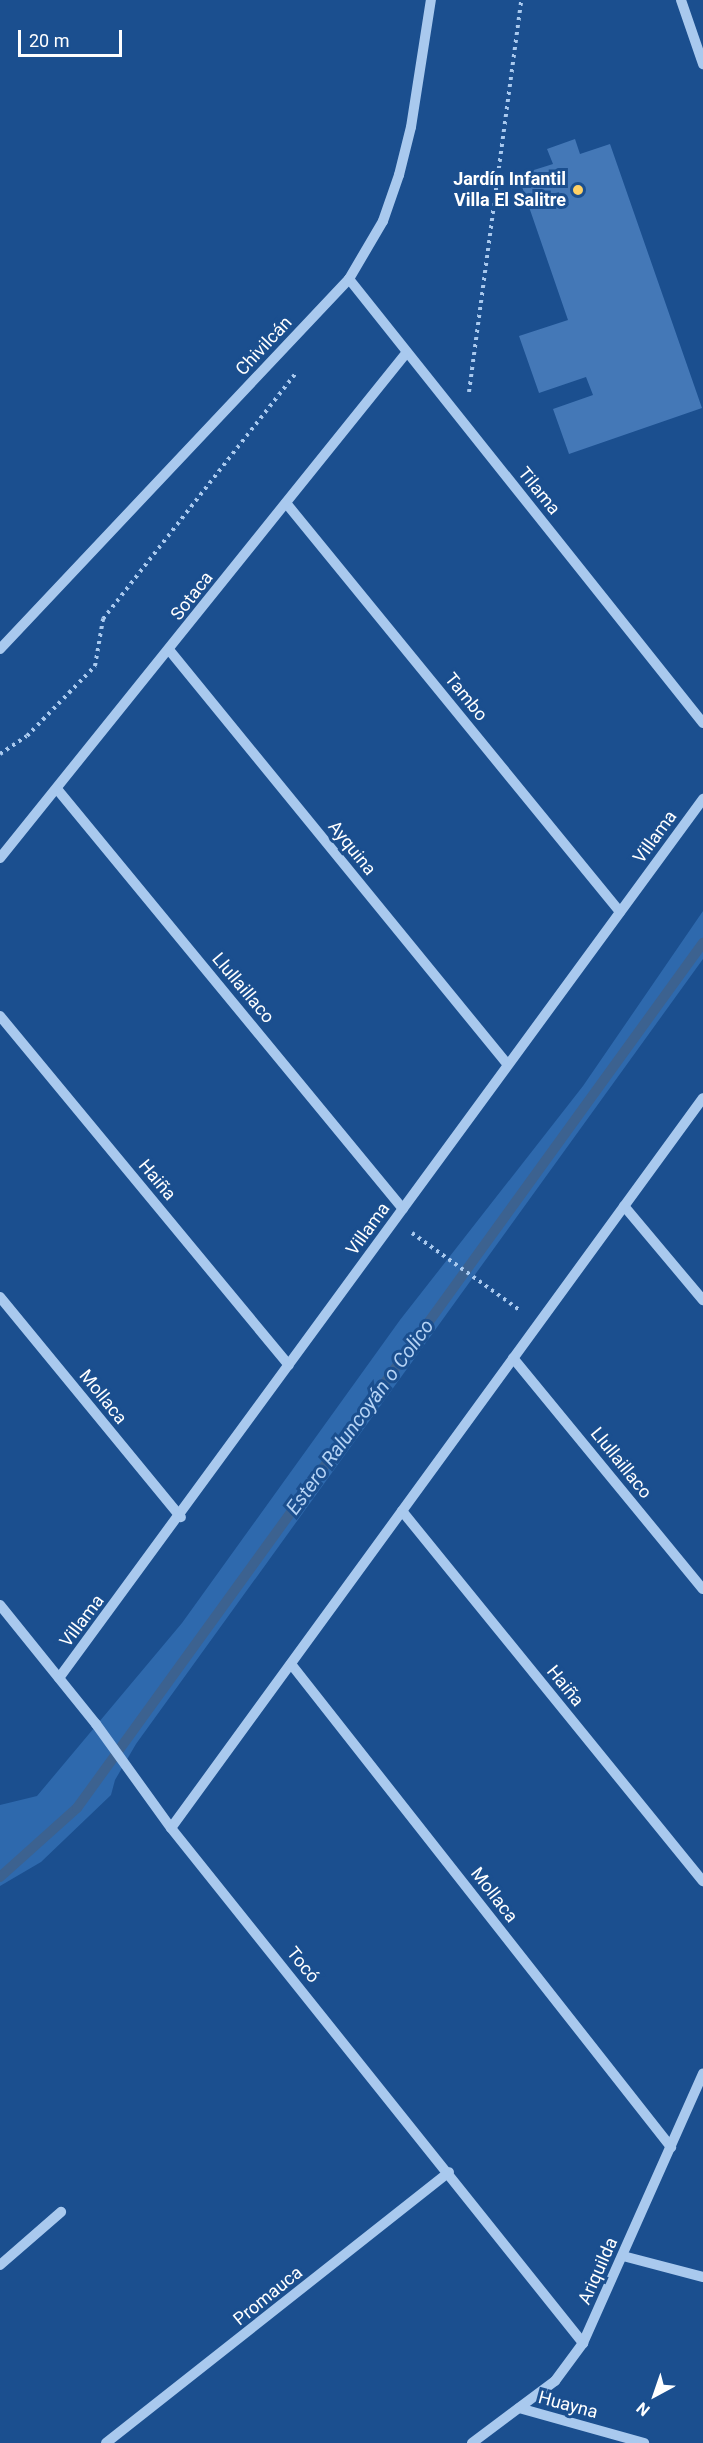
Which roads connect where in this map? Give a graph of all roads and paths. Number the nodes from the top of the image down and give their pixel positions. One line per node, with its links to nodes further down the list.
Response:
1 (430, 0): 5 (street, Chivilcán)
2 (521, 0): 8 (path)
3 (681, 0): 4 (street)
4 (703, 64)
5 (349, 279): 6 (street, Tilama); 10 (street, Chivilcán)
6 (407, 352): 8 (street, Tilama); 9 (street, Sotaca)
7 (303, 365): 13 (path)
8 (467, 428): 12 (street, Tilama)
9 (286, 503): 11 (street, Sotaca); 17 (street, Tambo)
10 (0, 649)
11 (170, 651): 14 (street, Sotaca); 19 (street, Ayquina)
12 (703, 723)
13 (0, 754)
14 (57, 789): 16 (street, Sotaca); 22 (street, Llullaillaco)
15 (703, 799): 17 (street, Villama)
16 (0, 858)
17 (620, 912): 19 (street, Villama)
18 (0, 1016): 28 (street, Haiña)
19 (508, 1065): 22 (street, Villama)
20 (703, 1098): 21 (street)
21 (624, 1206): 26 (street); 27 (street)
22 (403, 1209): 28 (street, Villama)
23 (417, 1236): 25 (path)
24 (0, 1297): 30 (street, Mollaca)
25 (502, 1297)
26 (703, 1300)
27 (513, 1358): 29 (street); 31 (street, Llullaillaco)
28 (289, 1365): 30 (street, Villama)
29 (402, 1511): 33 (street); 36 (street, Haiña)
30 (181, 1517): 34 (street, Villama)
31 (703, 1589)
32 (0, 1605): 34 (street, Tocó)
33 (291, 1664): 35 (street); 38 (street, Mollaca)
34 (59, 1678): 35 (street, Tocó)
35 (171, 1828): 39 (street, Tocó)
36 (703, 1881)
37 (703, 2074): 38 (street, Ariquilda)
38 (671, 2147): 41 (street, Ariquilda)
39 (449, 2172): 44 (street, Tocó); 46 (street, Promauca)
40 (61, 2212): 42 (street)
41 (623, 2256): 43 (street); 44 (street, Ariquilda)
42 (0, 2265)
43 (703, 2277)
44 (583, 2343): 45 (street, Ariquilda)
45 (519, 2408): 47 (street, Ariquilda); 48 (street, Huayna)
46 (106, 2443)
47 (472, 2443)
48 (644, 2443)

